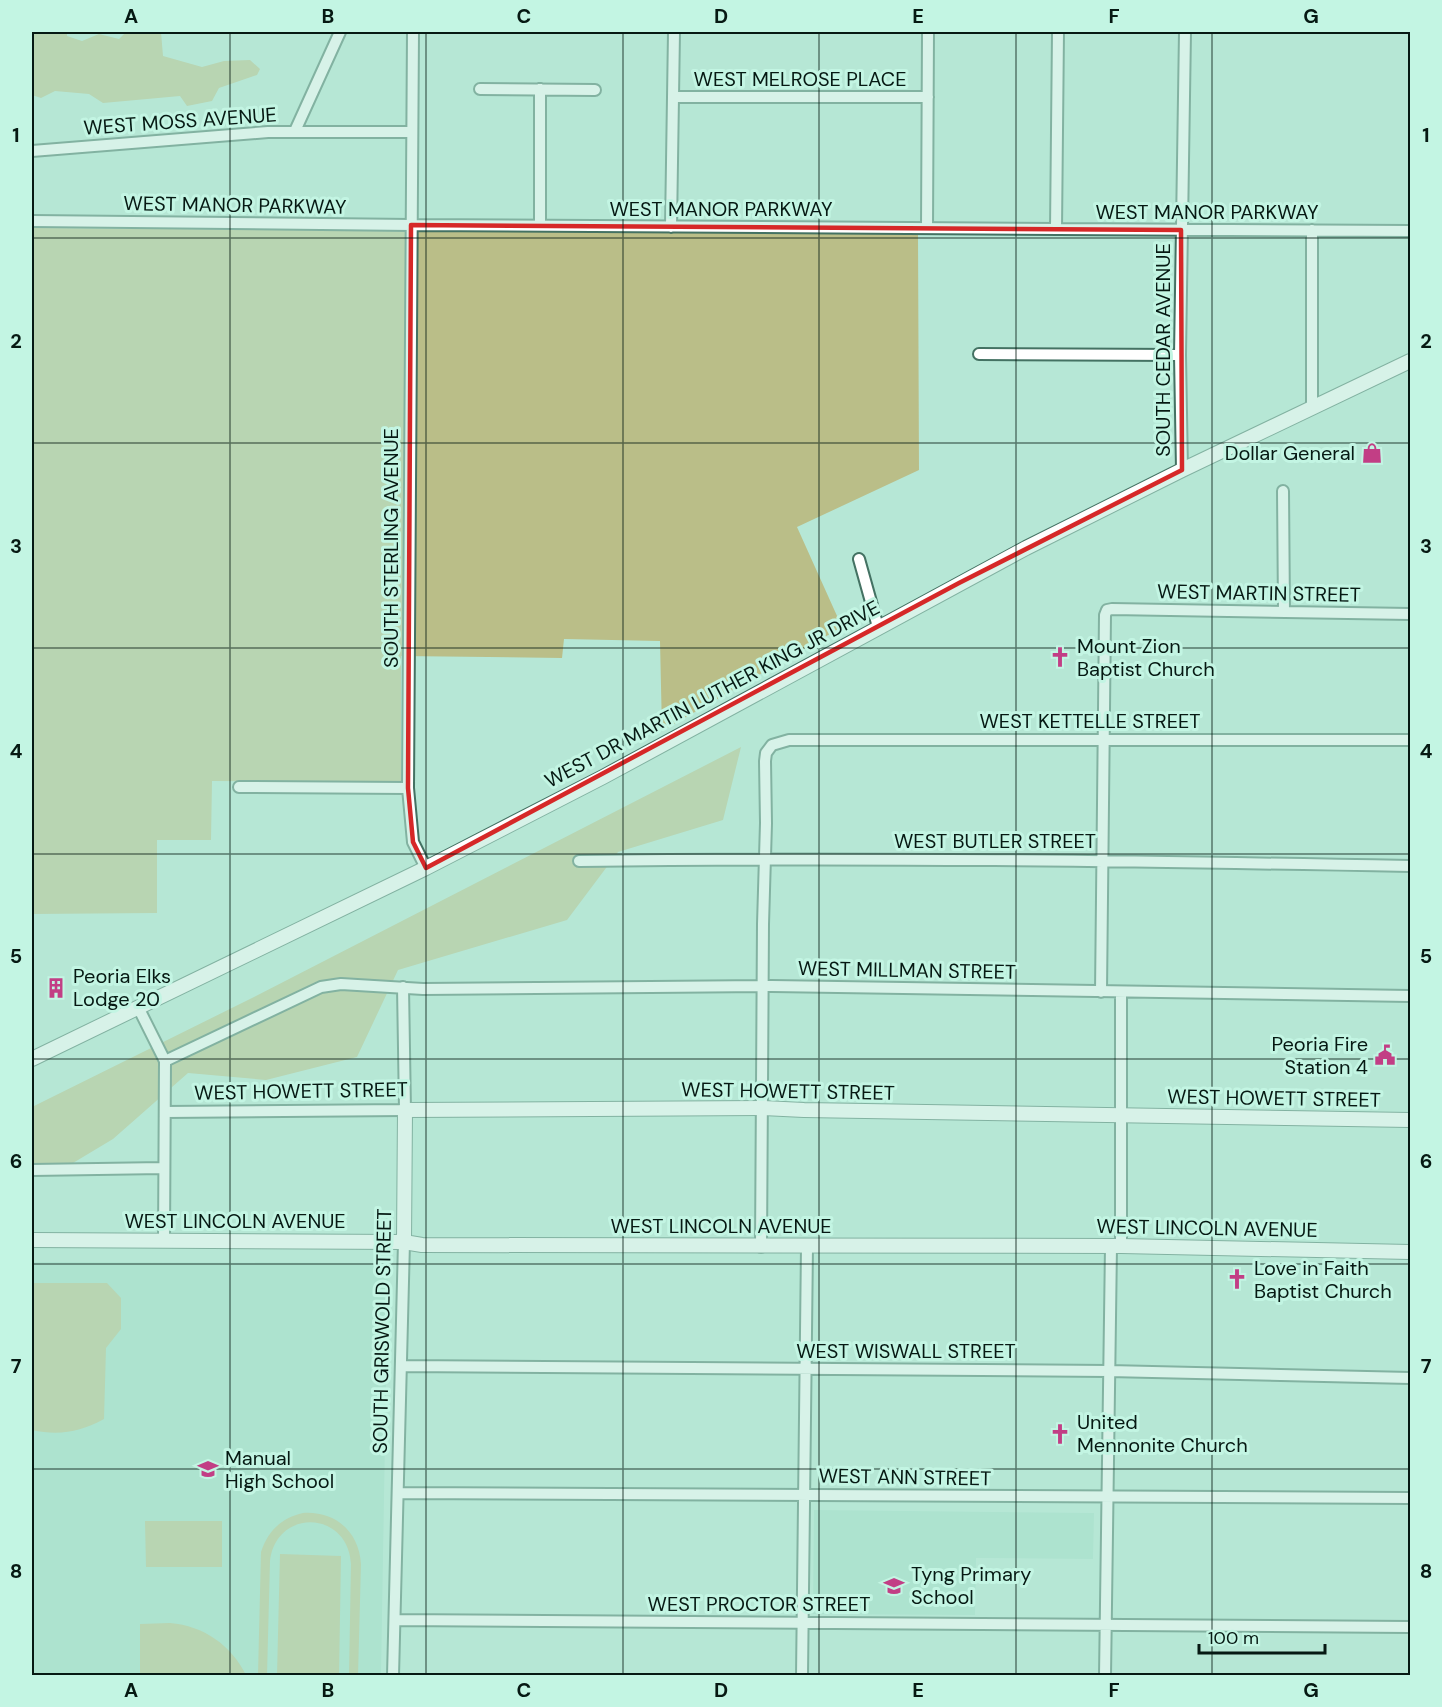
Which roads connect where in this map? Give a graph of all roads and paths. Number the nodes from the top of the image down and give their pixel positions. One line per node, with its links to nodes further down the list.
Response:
1 (340, 32): 12 (street, WEST MOSS AVENUE)
2 (413, 32): 13 (street, SOUTH STERLING AVENUE)
3 (674, 32): 10 (street)
4 (928, 32): 11 (street)
5 (1058, 32): 20 (street)
6 (1185, 32): 21 (street, SOUTH CEDAR AVENUE)
7 (480, 89): 8 (street)
8 (540, 89): 9 (street); 17 (street)
9 (595, 90)
10 (673, 97): 11 (street, WEST MELROSE PLACE); 18 (street)
11 (928, 97): 19 (street)
12 (295, 131): 13 (street); 14 (street, WEST MOSS AVENUE)
13 (412, 132): 16 (street, SOUTH STERLING AVENUE)
14 (32, 151)
15 (32, 221): 16 (street, WEST MANOR PARKWAY)
16 (411, 225): 17 (street, WEST MANOR PARKWAY); 37 (street, SOUTH STERLING AVENUE)
17 (540, 225): 18 (street, WEST MANOR PARKWAY)
18 (671, 227): 19 (street, WEST MANOR PARKWAY)
19 (927, 228): 20 (street, WEST MANOR PARKWAY)
20 (1056, 229): 21 (street, WEST MANOR PARKWAY)
21 (1181, 230): 22 (street, WEST MANOR PARKWAY); 25 (street, SOUTH CEDAR AVENUE)
22 (1312, 230): 23 (street, WEST MANOR PARKWAY); 27 (street)
23 (1410, 231)
24 (980, 354): 25 (street)
25 (1180, 355): 28 (street, SOUTH CEDAR AVENUE)
26 (1410, 361): 27 (main road, WEST DR MARTIN LUTHER KING JR DRIVE)
27 (1312, 407): 28 (main road, WEST DR MARTIN LUTHER KING JR DRIVE)
28 (1182, 470): 33 (main road, WEST DR MARTIN LUTHER KING JR DRIVE)
29 (1282, 491): 31 (street)
30 (859, 560): 33 (street)
31 (1284, 611): 32 (street, WEST MARTIN STREET); 34 (street, WEST MARTIN STREET)
32 (1410, 614)
33 (878, 627): 42 (main road, WEST DR MARTIN LUTHER KING JR DRIVE)
34 (1103, 738): 35 (street, WEST KETTELLE STREET); 38 (street, WEST KETTELLE STREET); 39 (street)
35 (1410, 740)
36 (239, 787): 37 (street)
37 (408, 788): 42 (street, SOUTH STERLING AVENUE)
38 (765, 858): 39 (street, WEST BUTLER STREET); 40 (street, WEST BUTLER STREET); 43 (street)
39 (1101, 860): 41 (street, WEST BUTLER STREET); 45 (street)
40 (579, 861)
41 (1410, 866)
42 (426, 868): 48 (main road, WEST DR MARTIN LUTHER KING JR DRIVE)
43 (763, 986): 44 (street, WEST MILLMAN STREET); 45 (street, WEST MILLMAN STREET); 51 (street)
44 (403, 987): 50 (street, WEST MILLMAN STREET); 52 (street, SOUTH GRISWOLD STREET)
45 (1101, 992): 46 (street, WEST MILLMAN STREET)
46 (1121, 993): 47 (street, WEST MILLMAN STREET); 54 (street)
47 (1410, 996)
48 (139, 1009): 49 (main road, WEST DR MARTIN LUTHER KING JR DRIVE); 50 (street)
49 (32, 1059)
50 (165, 1061): 53 (street)
51 (763, 1108): 52 (main road, WEST HOWETT STREET); 54 (main road, WEST HOWETT STREET); 61 (street)
52 (405, 1110): 53 (street, WEST HOWETT STREET); 60 (main road, SOUTH GRISWOLD STREET)
53 (165, 1112): 56 (street)
54 (1121, 1115): 55 (main road, WEST HOWETT STREET); 63 (street)
55 (1410, 1120)
56 (164, 1168): 57 (street); 59 (street)
57 (32, 1170)
58 (32, 1240): 59 (main road, WEST LINCOLN AVENUE)
59 (164, 1240): 60 (main road, WEST LINCOLN AVENUE)
60 (404, 1242): 61 (main road, WEST LINCOLN AVENUE); 65 (street, SOUTH GRISWOLD STREET)
61 (761, 1246): 62 (main road, WEST LINCOLN AVENUE)
62 (807, 1246): 63 (main road, WEST LINCOLN AVENUE); 66 (street)
63 (1116, 1246): 64 (main road, WEST LINCOLN AVENUE); 67 (street)
64 (1410, 1252)
65 (402, 1366): 66 (street, WEST WISWALL STREET); 69 (street, SOUTH GRISWOLD STREET)
66 (806, 1368): 67 (street, WEST WISWALL STREET); 70 (street)
67 (1109, 1371): 68 (street, WEST WISWALL STREET); 71 (street)
68 (1410, 1378)
69 (398, 1493): 70 (street, WEST ANN STREET); 73 (street, SOUTH GRISWOLD STREET)
70 (804, 1494): 71 (street, WEST ANN STREET); 74 (street)
71 (1108, 1497): 72 (street, WEST ANN STREET); 75 (street)
72 (1410, 1498)
73 (395, 1620): 74 (street, WEST PROCTOR STREET); 77 (street, SOUTH GRISWOLD STREET)
74 (803, 1622): 75 (street, WEST PROCTOR STREET); 78 (street)
75 (1106, 1623): 76 (street, WEST PROCTOR STREET); 79 (street)
76 (1410, 1627)
77 (393, 1676)
78 (802, 1676)
79 (1105, 1676)

